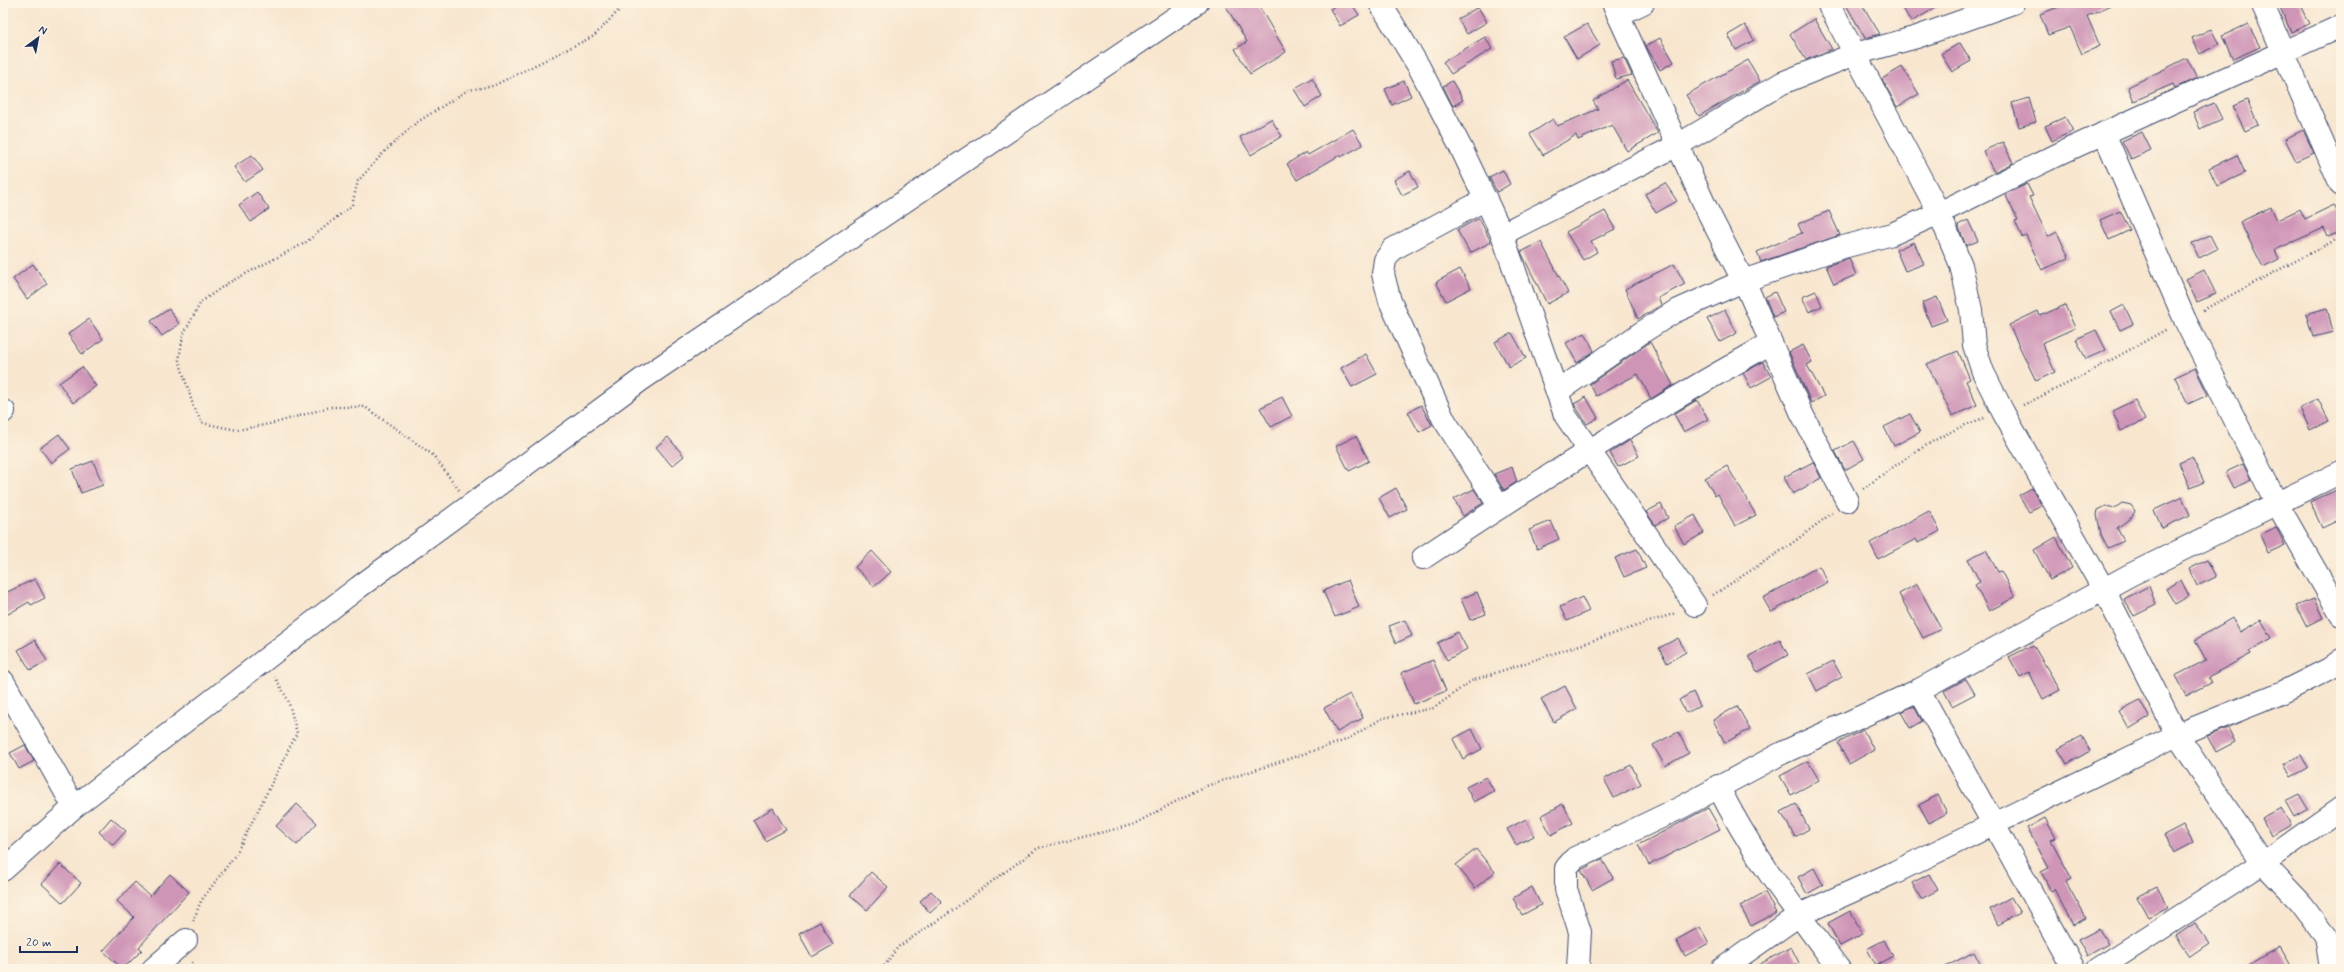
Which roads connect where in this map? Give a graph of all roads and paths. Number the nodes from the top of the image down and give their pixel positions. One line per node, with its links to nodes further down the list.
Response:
1 (626, 3): 28 (path)
2 (1197, 3): 28 (street)
3 (1380, 3): 15 (street)
4 (1643, 3): 8 (street)
5 (1828, 3): 11 (street)
6 (2013, 3): 11 (street)
7 (2262, 3): 10 (street)
8 (1615, 9): 13 (street)
9 (2341, 26): 10 (street)
10 (2283, 53): 12 (street); 14 (street)
11 (1855, 54): 13 (street); 16 (street)
12 (2104, 134): 16 (street); 20 (street)
13 (1678, 145): 17 (street); 19 (street)
14 (2341, 185)
15 (1486, 199): 17 (street); 29 (street)
16 (1939, 213): 19 (street); 23 (street)
17 (1502, 234): 22 (street)
18 (2341, 237): 20 (path)
19 (1743, 281): 21 (street); 22 (street)
20 (2185, 320): 23 (path); 27 (street)
21 (1771, 343): 24 (street); 26 (street)
22 (1557, 392): 24 (street)
23 (2003, 412): 26 (path); 31 (street)
24 (1589, 452): 29 (street); 32 (street)
25 (2341, 472): 27 (street)
26 (1847, 501): 32 (path)
27 (2276, 502): 31 (street); 33 (street)
28 (471, 506): 34 (street)
29 (1500, 507): 30 (street)
30 (1423, 558)
31 (2104, 590): 37 (street); 38 (street)
32 (1695, 605): 49 (path)
33 (2341, 615)
34 (286, 644): 40 (street); 46 (path)
35 (2341, 660): 38 (street)
36 (3, 681): 40 (street)
37 (1919, 690): 39 (street); 42 (street)
38 (2177, 735): 42 (street); 43 (street)
39 (1718, 786): 45 (street); 50 (street)
40 (74, 807): 44 (street)
41 (2341, 808): 43 (street)
42 (1993, 823): 45 (street); 53 (street)
43 (2263, 863): 54 (street); 55 (street)
44 (3, 870)
45 (1799, 915): 51 (street); 52 (street)
46 (186, 940): 47 (street); 48 (path)
47 (153, 969)
48 (194, 969)
49 (882, 969)
50 (1578, 969)
51 (1722, 969)
52 (1839, 969)
53 (2074, 969)
54 (2098, 969)
55 (2331, 969)

